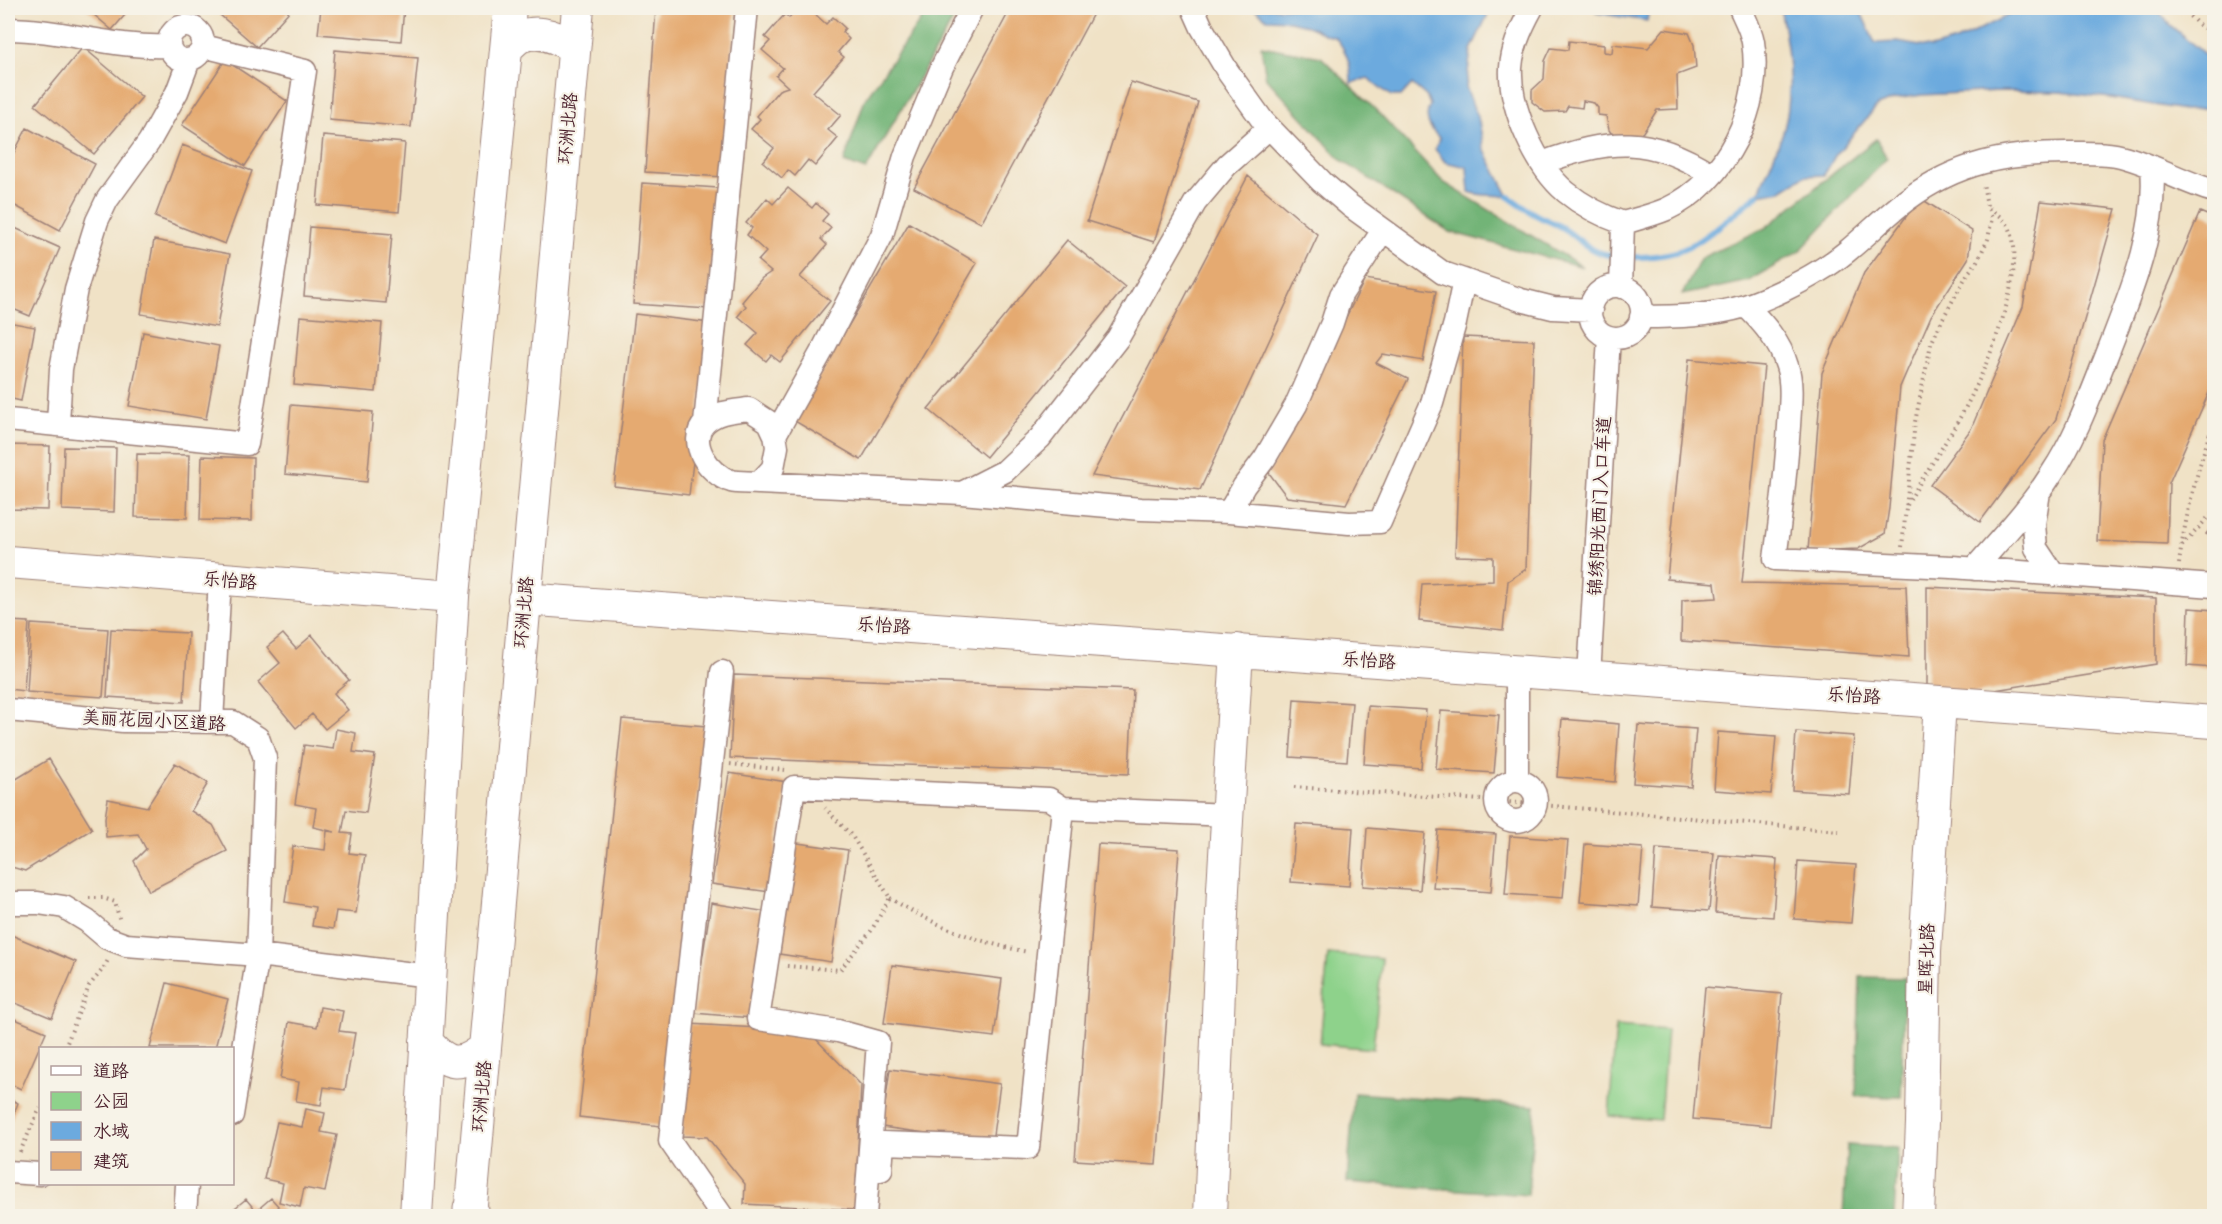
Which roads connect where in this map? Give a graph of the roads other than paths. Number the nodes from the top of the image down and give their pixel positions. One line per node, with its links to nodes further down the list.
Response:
1 (510, 8): 11 (street)
2 (578, 8): 12 (street, 环洲北路)
3 (747, 8): 28 (street)
4 (972, 8): 30 (street)
5 (1193, 8): 14 (street)
6 (1532, 8): 15 (street)
7 (1740, 8): 17 (street)
8 (187, 16): 10 (street); 13 (street)
9 (8, 29): 10 (street)
10 (169, 46): 13 (street)
11 (507, 48): 12 (street); 40 (street)
12 (574, 48): 41 (street, 环洲北路)
13 (196, 53): 29 (street); 29 (street)
14 (1269, 128): 20 (street); 33 (street)
15 (1542, 163): 17 (street); 19 (street)
16 (2152, 167): 18 (street); 23 (street); 32 (street)
17 (1712, 174): 19 (street)
18 (2214, 191)
19 (1623, 223): 22 (street)
20 (1383, 230): 21 (street); 34 (street)
21 (1464, 280): 24 (street); 34 (street)
22 (1621, 287): 24 (street); 25 (street)
23 (1746, 306): 25 (street); 36 (street)
24 (1591, 310): 26 (street)
25 (1641, 317): 26 (street)
26 (1609, 337): 45 (street, 锦绣阳光西门入口车道)
27 (8, 420): 29 (street)
28 (705, 423): 30 (street); 31 (street)
29 (58, 424)
30 (775, 435): 31 (street)
31 (759, 483): 33 (street)
32 (2040, 490): 36 (street); 37 (street)
33 (962, 493): 34 (street)
34 (1229, 512)
35 (8, 562): 38 (street, 乐怡路)
36 (1974, 569): 37 (street)
37 (2054, 575): 39 (street)
38 (220, 579): 40 (street, 乐怡路); 48 (street)
39 (2214, 586)
40 (453, 597): 55 (street)
41 (524, 599): 42 (street, 乐怡路); 57 (street, 环洲北路)
42 (1237, 650): 43 (street, 乐怡路); 52 (street)
43 (1517, 670): 45 (street, 乐怡路); 50 (street)
44 (722, 672): 65 (street)
45 (1589, 676): 46 (street, 乐怡路)
46 (1940, 702): 49 (street, 乐怡路); 69 (street, 星晖北路)
47 (8, 710): 48 (street, 美丽花园小区道路)
48 (212, 722): 54 (street, 美丽花园小区道路)
49 (2214, 722)
50 (1517, 781): 50 (street)
51 (1063, 808): 52 (street); 66 (street); 67 (street)
52 (1229, 816): 68 (street)
53 (8, 903): 54 (street)
54 (258, 954): 55 (street); 58 (street, 美丽花园小区道路)
55 (430, 976): 56 (street)
56 (426, 1041): 57 (street); 64 (street)
57 (485, 1048): 62 (street, 环洲北路)
58 (234, 1103)
59 (9, 1172): 60 (street)
60 (39, 1174)
61 (183, 1185): 63 (street)
62 (471, 1214)
63 (185, 1216)
64 (416, 1216)
65 (722, 1216)
66 (865, 1216)
67 (876, 1216)
68 (1210, 1216)
69 (1918, 1216)

